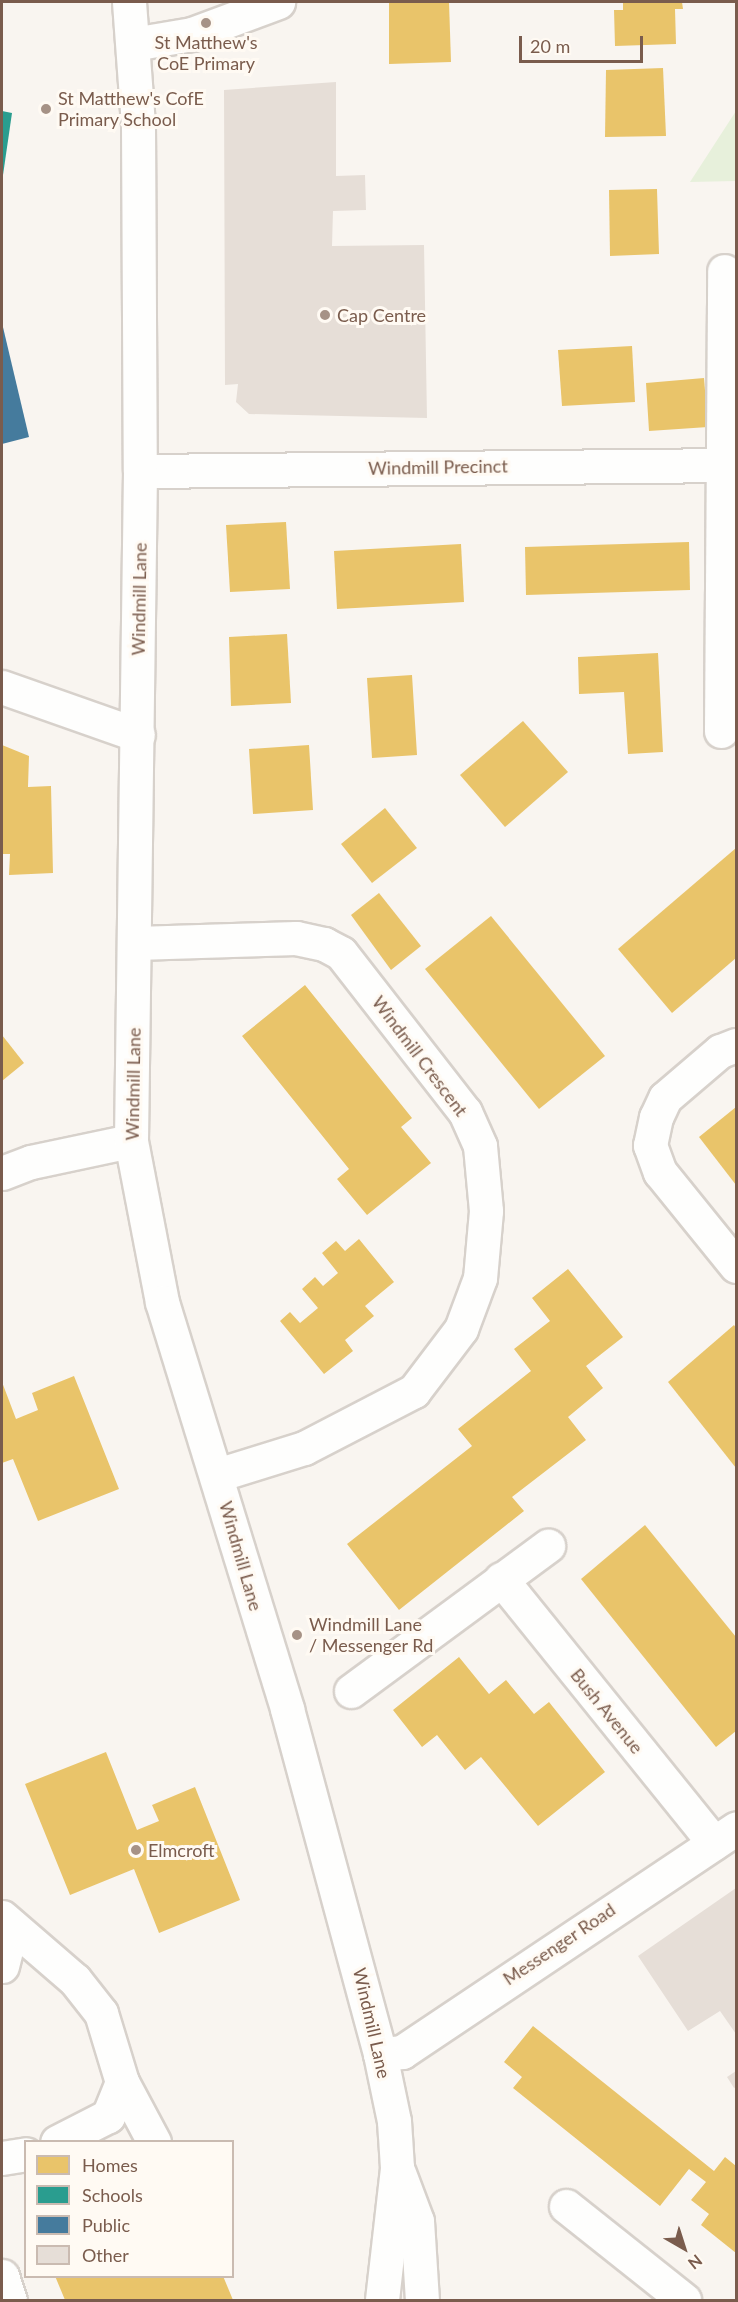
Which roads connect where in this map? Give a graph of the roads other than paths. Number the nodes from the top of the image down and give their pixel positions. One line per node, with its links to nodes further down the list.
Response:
1 (129, 2): 3 (street, Windmill Lane)
2 (278, 2): 3 (street)
3 (133, 44): 6 (street, Windmill Lane)
4 (724, 271): 5 (street)
5 (730, 464): 6 (street, Windmill Precinct); 8 (street)
6 (140, 471): 9 (street, Windmill Lane)
7 (2, 687): 9 (street)
8 (721, 731)
9 (138, 735): 10 (street, Windmill Lane)
10 (136, 943): 12 (street, Windmill Lane); 15 (street, Windmill Crescent)
11 (736, 1045): 14 (street)
12 (131, 1141): 13 (street); 15 (street, Windmill Lane)
13 (2, 1173)
14 (736, 1266)
15 (217, 1474): 22 (street, Windmill Lane)
16 (548, 1546): 17 (street)
17 (501, 1579): 18 (street); 19 (street, Bush Avenue)
18 (351, 1691)
19 (725, 1835): 22 (street, Messenger Road)
20 (7, 1922): 21 (street); 23 (street)
21 (2, 1966)
22 (380, 2054): 28 (street, Windmill Lane)
23 (122, 2082): 24 (street); 25 (street)
24 (61, 2140)
25 (153, 2140)
26 (24, 2154): 27 (street)
27 (2, 2158)
28 (398, 2168): 32 (street, Windmill Lane); 33 (street, Windmill Lane)
29 (566, 2206): 34 (street)
30 (2, 2276): 31 (street)
31 (10, 2301)
32 (382, 2301)
33 (422, 2301)
34 (684, 2301)

